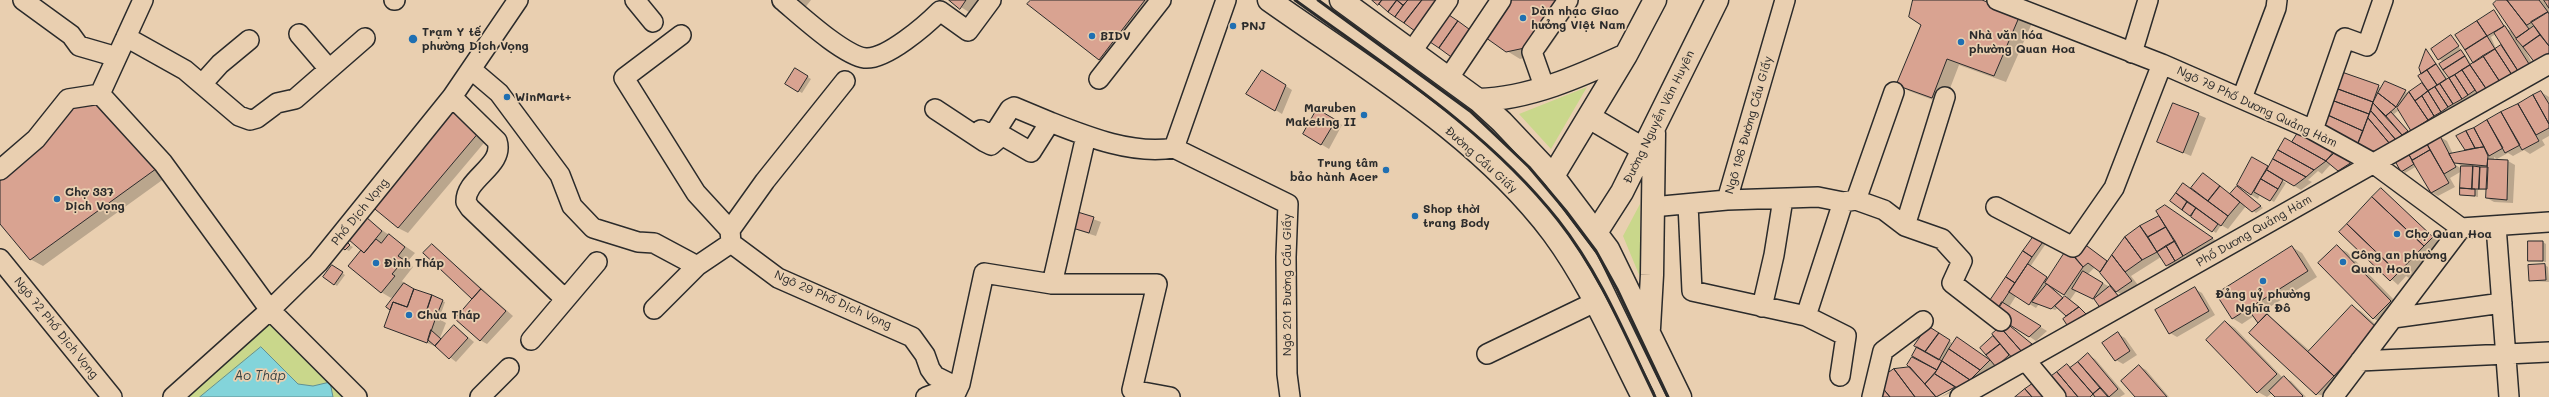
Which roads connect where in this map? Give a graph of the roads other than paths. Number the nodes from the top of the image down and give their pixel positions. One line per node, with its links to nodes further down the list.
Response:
1 (23, 0): 30 (street)
2 (144, 0): 24 (street)
3 (518, 0): 34 (street, Phố Dịch Vọng)
4 (635, 0): 21 (street)
5 (782, 0): 6 (street)
6 (991, 0)
7 (1161, 0): 35 (street)
8 (1226, 0): 51 (street)
9 (1341, 0): 27 (main road)
10 (1448, 0): 27 (street)
11 (1501, 0): 36 (street)
12 (1568, 0): 39 (street)
13 (1655, 0): 29 (main road)
14 (1717, 0): 48 (main road, Đường Nguyễn Văn Huyên)
15 (1785, 0): 57 (street, Ngõ 196 Đường Cầu Giấy)
16 (1997, 0): 28 (street, Ngõ 79 Phố Dương Quảng Hàm)
17 (2148, 0): 28 (street)
18 (2277, 0): 44 (street)
19 (2383, 0): 49 (street)
20 (1281, 3): 73 (main road, Đường Cầu Giấy)
21 (653, 22)
22 (299, 34): 33 (street)
23 (681, 35): 67 (street, Ngõ 29 Phố Dịch Vọng)
24 (126, 37): 30 (street); 38 (street)
25 (365, 38): 33 (street)
26 (249, 40): 38 (street)
27 (1412, 51): 36 (main road)
28 (2132, 53): 31 (street, Ngõ 79 Phố Dương Quảng Hàm)
29 (1626, 55): 39 (main road); 46 (main road)
30 (117, 57): 41 (street)
31 (2162, 64): 44 (street, Ngõ 79 Phố Dương Quảng Hàm); 61 (street, Ngõ 79 Phố Dương Quảng Hàm)
32 (2549, 64): 53 (street, Phố Dương Quảng Hàm)
33 (329, 69): 38 (street)
34 (472, 70): 42 (street, Phố Dịch Vọng); 70 (street)
35 (1099, 79)
36 (1448, 79): 45 (main road)
37 (845, 81): 67 (street)
38 (202, 84)
39 (1544, 86): 45 (main road)
40 (1894, 92): 58 (street)
41 (100, 94): 54 (street); 77 (street)
42 (452, 97): 72 (street); 77 (street, Phố Dịch Vọng)
43 (1945, 97): 63 (street)
44 (2242, 98): 49 (street, Ngõ 79 Phố Dương Quảng Hàm)
45 (1478, 100): 55 (main road)
46 (1589, 117): 52 (main road); 55 (main road)
47 (1050, 122): 47 (street); 50 (street)
48 (1654, 126): 52 (main road, Đường Nguyễn Văn Huyên); 60 (main road)
49 (2313, 130): 53 (street, Ngõ 79 Phố Dương Quảng Hàm)
50 (1086, 136): 51 (street); 71 (street)
51 (1174, 148): 101 (street, Ngõ 201 Đường Cầu Giấy)
52 (1643, 149): 66 (main road, Đường Nguyễn Văn Huyên)
53 (2373, 163): 65 (street, Ngõ 79 Phố Dương Quảng Hàm); 87 (street, Phố Dương Quảng Hàm)
54 (0, 170)
55 (1553, 176): 66 (main road)
56 (1782, 199): 57 (street); 58 (street); 75 (street)
57 (1727, 200): 59 (street, Ngõ 196 Đường Cầu Giấy)
58 (1849, 201): 63 (street); 78 (street)
59 (1688, 204): 60 (street, Ngõ 196 Đường Cầu Giấy); 75 (street)
60 (1652, 207): 82 (main road)
61 (1996, 207)
62 (2549, 222): 64 (street)
63 (1905, 226): 81 (street)
64 (2496, 226): 65 (street); 74 (street)
65 (2461, 228): 79 (street)
66 (1597, 231): 82 (main road)
67 (731, 236): 70 (street); 92 (street, Ngõ 29 Phố Dịch Vọng)
68 (0, 261): 94 (street, Ngõ 72 Phố Dịch Vọng)
69 (597, 262): 72 (street)
70 (697, 266): 76 (street)
71 (1052, 284): 92 (street); 100 (street)
72 (565, 299): 83 (street)
73 (1595, 302): 85 (street); 102 (main road, Đường Cầu Giấy)
74 (2502, 303): 79 (street); 86 (street)
75 (1762, 307): 78 (street)
76 (654, 309)
77 (270, 310): 90 (street); 95 (street, Phố Dịch Vọng)
78 (1806, 316): 91 (street)
79 (2393, 318): 88 (street)
80 (1923, 321): 104 (street)
81 (2001, 321)
82 (1649, 332): 103 (main road)
83 (531, 340)
84 (2549, 352): 86 (street)
85 (1487, 354)
86 (2506, 356): 88 (street); 107 (street)
87 (2026, 361): 93 (street, Phố Dương Quảng Hàm); 105 (street)
88 (2360, 361): 106 (street)
89 (509, 368): 98 (street)
90 (333, 372): 96 (street); 97 (street)
91 (1840, 376)
92 (957, 390): 99 (street)
93 (1972, 394)
94 (112, 397)
95 (173, 397)
96 (337, 397)
97 (357, 397)
98 (480, 397)
99 (926, 397)
100 (1170, 397)
101 (1290, 397)
102 (1643, 397)
103 (1680, 397)
104 (1872, 397)
105 (2056, 397)
106 (2332, 397)
107 (2509, 397)

